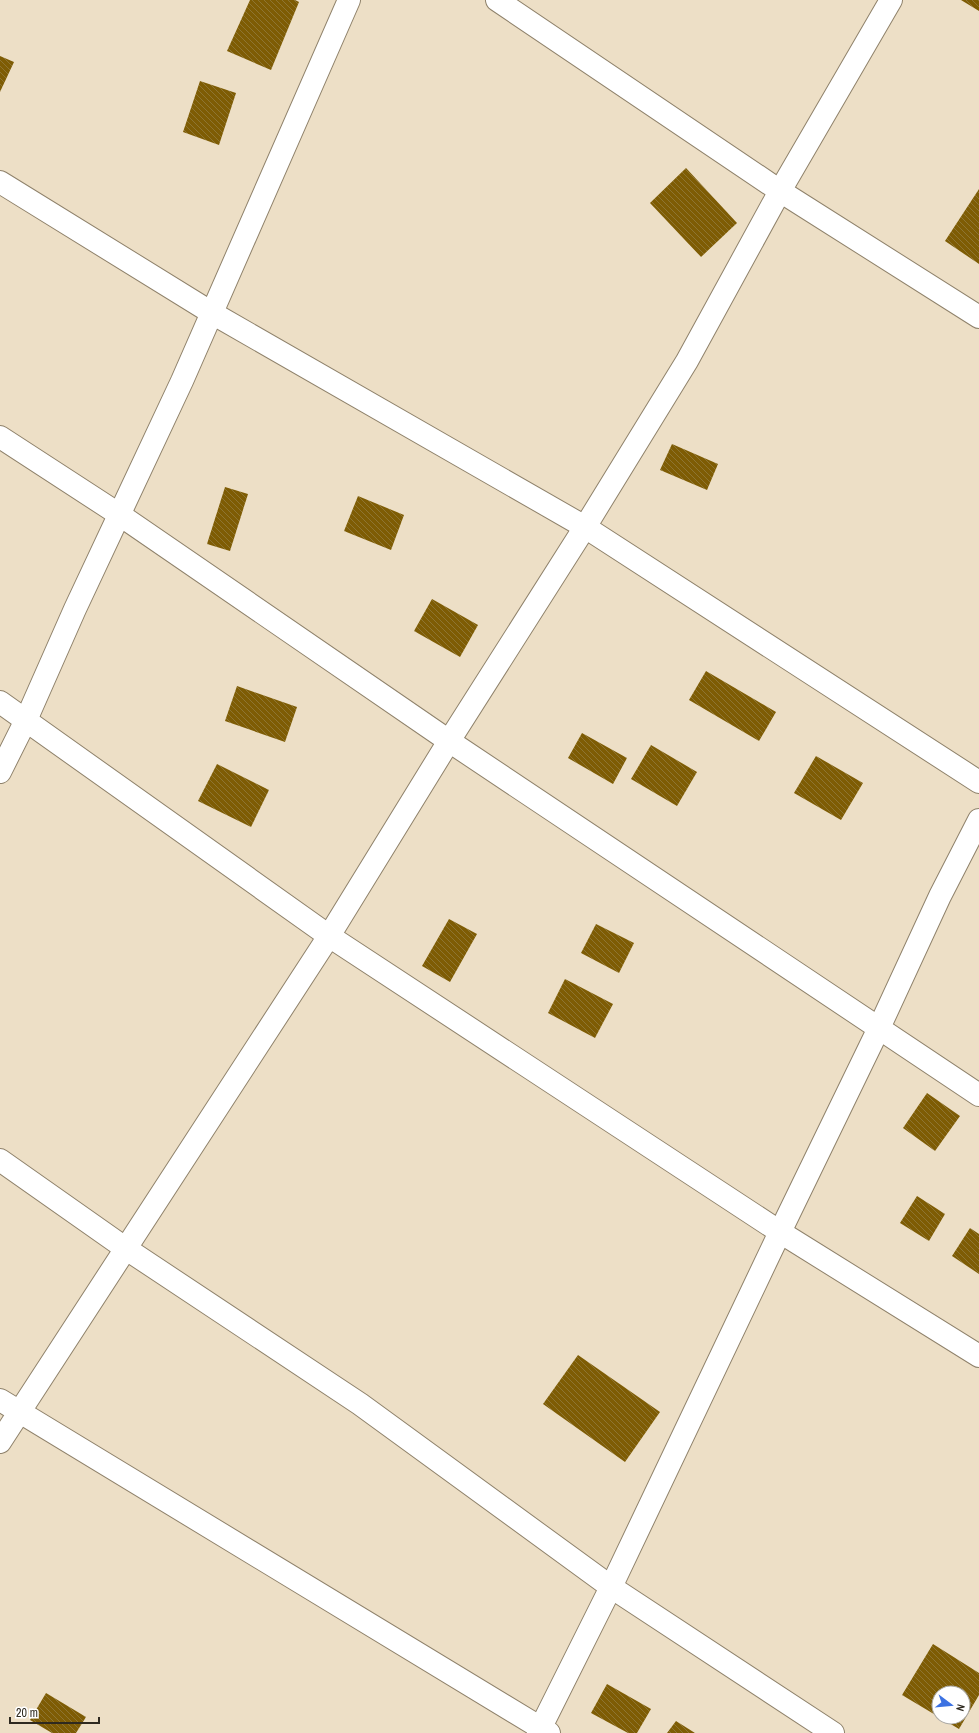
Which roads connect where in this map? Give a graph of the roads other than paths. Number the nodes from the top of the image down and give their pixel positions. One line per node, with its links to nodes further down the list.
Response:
1 (349, 0): 6 (street)
2 (497, 0): 5 (street)
3 (891, 0): 5 (street)
4 (0, 182): 6 (street)
5 (780, 191): 7 (street); 10 (street)
6 (212, 313): 9 (street); 10 (street)
7 (979, 317)
8 (0, 437): 9 (street)
9 (120, 515): 12 (street); 13 (street)
10 (585, 527): 13 (street); 15 (street)
11 (0, 702): 12 (street)
12 (26, 720): 14 (street); 17 (street)
13 (449, 741): 17 (street); 18 (street)
14 (0, 772)
15 (979, 782)
16 (979, 820): 18 (street)
17 (329, 936): 21 (street); 22 (street)
18 (879, 1028): 19 (street); 21 (street)
19 (979, 1095)
20 (0, 1160): 22 (street)
21 (780, 1232): 23 (street); 27 (street)
22 (125, 1248): 25 (street); 27 (street)
23 (979, 1356)
24 (0, 1400): 25 (street)
25 (20, 1411): 26 (street); 28 (street)
26 (0, 1442)
27 (611, 1587): 28 (street); 29 (street)
28 (543, 1731)
29 (833, 1733)

